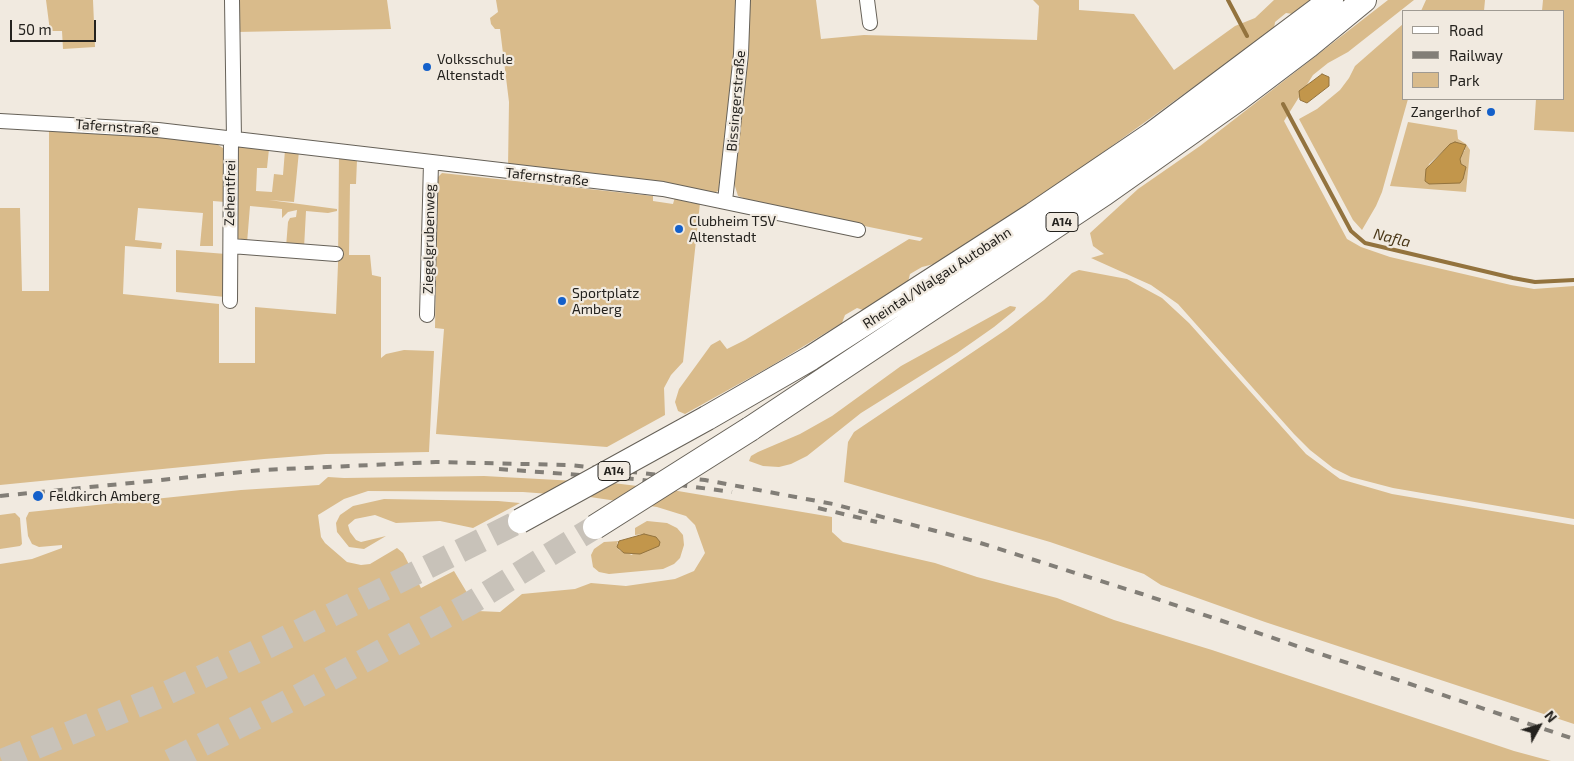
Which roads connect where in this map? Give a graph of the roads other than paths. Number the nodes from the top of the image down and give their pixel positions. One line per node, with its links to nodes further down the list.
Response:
1 (232, 0): 8 (street)
2 (743, 0): 10 (street, Bissingerstraße)
3 (867, 0): 6 (street)
4 (1331, 0): 16 (highway, Rheintal/Walgau Autobahn / A14, bridge)
5 (1364, 0): 17 (highway, Rheintal/Walgau Autobahn / A14, bridge)
6 (870, 23)
7 (0, 121): 8 (street, Tafernstraße)
8 (233, 139): 9 (street, Tafernstraße); 12 (street, Zehentfrei)
9 (430, 163): 10 (street, Tafernstraße); 15 (street, Ziegelgrubenweg)
10 (725, 201): 11 (street, Tafernstraße)
11 (858, 230)
12 (230, 246): 13 (street, Zehentfrei); 14 (street, Zehentfrei)
13 (336, 254)
14 (230, 301)
15 (427, 315)
16 (520, 521)
17 (595, 527)

